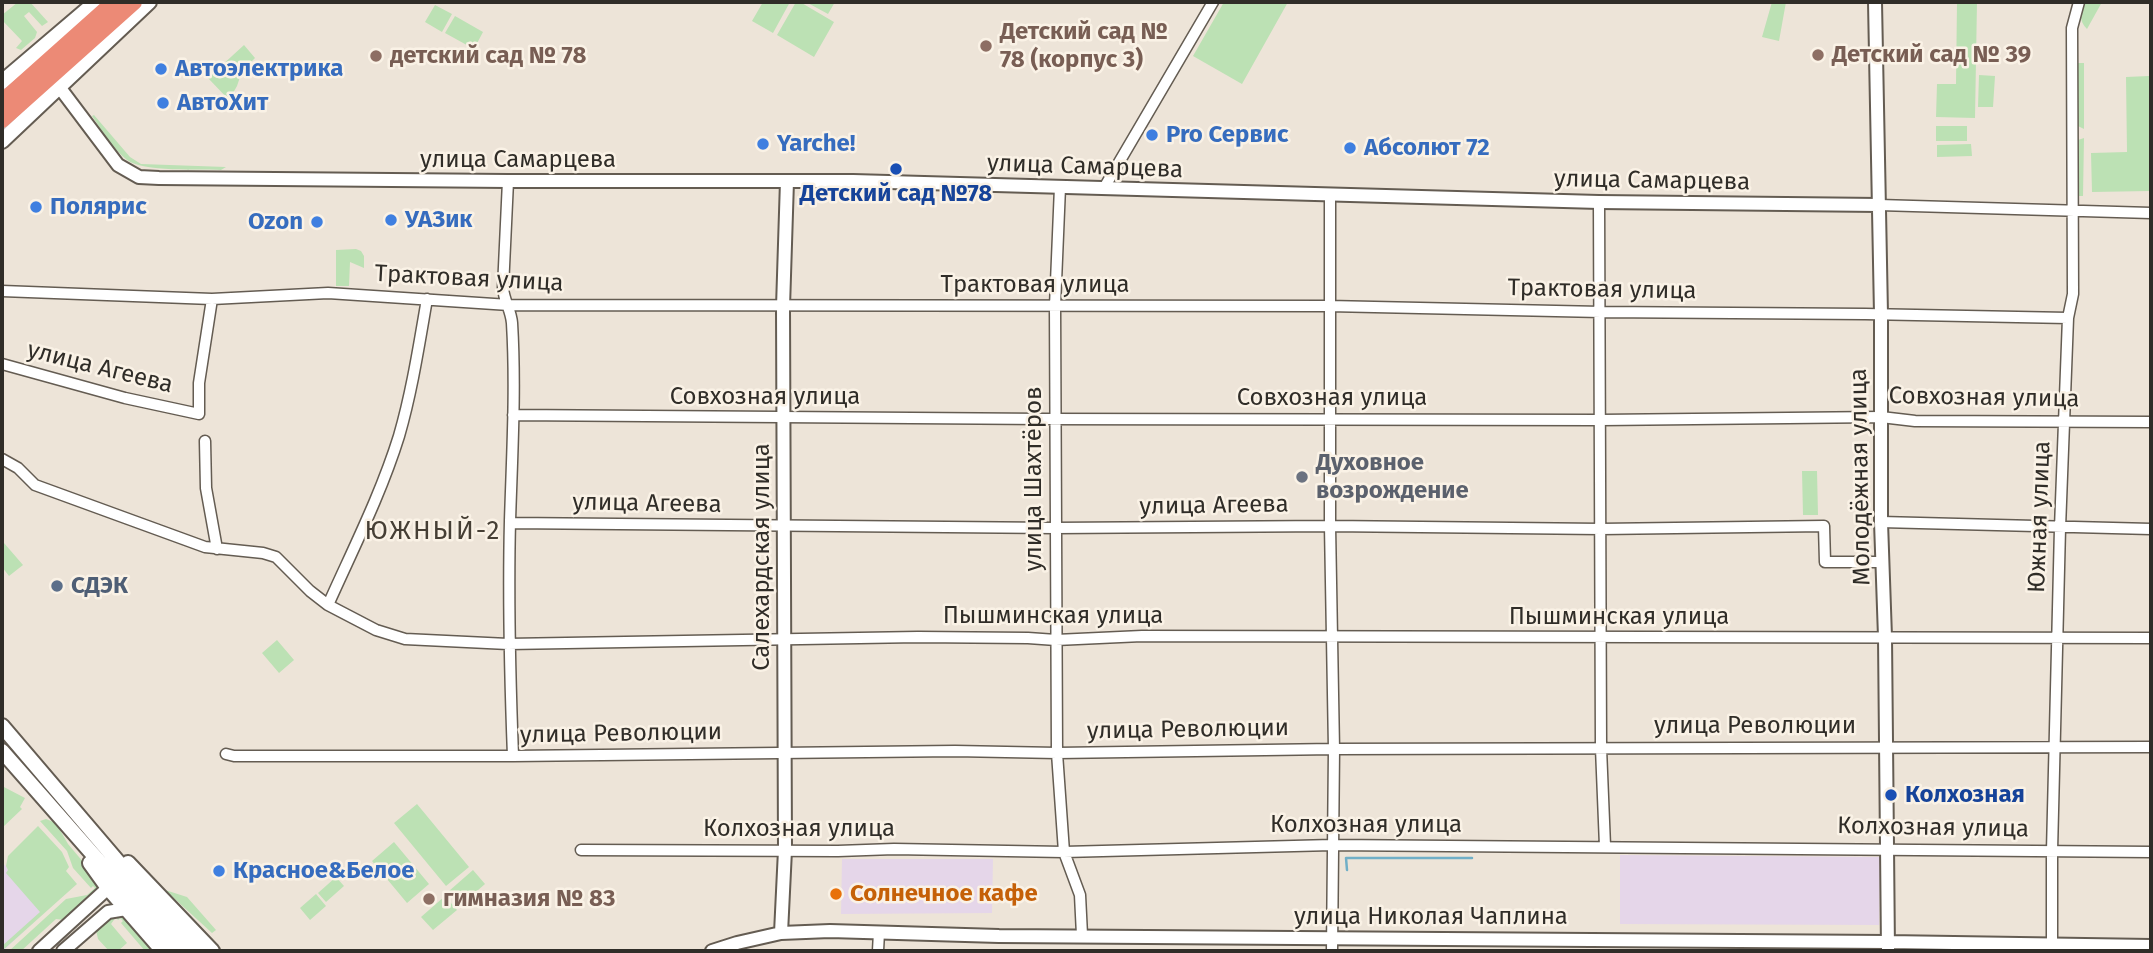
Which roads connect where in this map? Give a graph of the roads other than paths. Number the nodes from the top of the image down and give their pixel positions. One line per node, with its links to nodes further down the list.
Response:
1 (96, 2): 8 (main road)
2 (114, 2): 10 (highway)
3 (134, 2): 11 (highway)
4 (149, 2): 9 (main road)
5 (1213, 2): 16 (street)
6 (1875, 2): 19 (street, Молодёжная улица)
7 (2079, 2): 20 (street, Южная улица)
8 (2, 82)
9 (60, 88): 12 (main road); 13 (street, улица Самарцева)
10 (2, 102)
11 (2, 120)
12 (2, 141)
13 (508, 181): 14 (street, улица Самарцева); 25 (street)
14 (788, 181): 15 (street, улица Самарцева); 28 (street, Салехардская улица)
15 (1060, 187): 16 (street, улица Самарцева); 26 (street, улица Шахтёров)
16 (1104, 188): 17 (street, улица Самарцева)
17 (1330, 194): 18 (street, улица Самарцева); 27 (street)
18 (1599, 202): 19 (street, улица Самарцева); 29 (street)
19 (1879, 205): 20 (street, улица Самарцева); 30 (street, Молодёжная улица)
20 (2074, 212): 21 (street, улица Самарцева); 31 (street, Южная улица)
21 (2151, 213)
22 (2, 291): 23 (street, Трактовая улица)
23 (212, 299): 24 (street, Трактовая улица); 32 (street, улица Агеева)
24 (427, 299): 25 (street, Трактовая улица); 53 (street)
25 (509, 305): 28 (street, Трактовая улица); 33 (street)
26 (1055, 306): 27 (street, Трактовая улица); 28 (street, Трактовая улица); 37 (street, улица Шахтёров)
27 (1329, 306): 29 (street, Трактовая улица); 36 (street)
28 (783, 307): 35 (street, Салехардская улица)
29 (1601, 312): 30 (street, Трактовая улица); 38 (street)
30 (1881, 314): 31 (street, Трактовая улица); 34 (street, Молодёжная улица)
31 (2068, 318): 39 (street, Южная улица)
32 (2, 364)
33 (513, 415): 35 (street, Совхозная улица); 44 (street)
34 (1881, 417): 38 (street, Совхозная улица); 39 (street, Совхозная улица); 43 (street, Молодёжная улица)
35 (783, 418): 37 (street, Совхозная улица); 45 (street, Салехардская улица)
36 (1330, 418): 37 (street, Совхозная улица); 38 (street, Совхозная улица); 46 (street)
37 (1055, 419): 47 (street, улица Шахтёров)
38 (1601, 420): 49 (street)
39 (2064, 422): 40 (street, Совхозная улица); 48 (street, Южная улица)
40 (2151, 422)
41 (205, 441): 51 (street)
42 (2, 459): 51 (street, Пышминская улица)
43 (1881, 522): 48 (street); 52 (street, Молодёжная улица)
44 (510, 523): 45 (street, улица Агеева); 61 (street)
45 (782, 526): 47 (street, улица Агеева); 59 (street, Салехардская улица)
46 (1330, 526): 47 (street, улица Агеева); 49 (street, улица Агеева); 55 (street)
47 (1055, 528): 60 (street, улица Шахтёров)
48 (2060, 528): 50 (street); 57 (street, Южная улица)
49 (1601, 529): 52 (street, улица Агеева); 56 (street)
50 (2151, 529)
51 (216, 549): 53 (street, Пышминская улица)
52 (1882, 562): 54 (street, Молодёжная улица)
53 (328, 605): 61 (street, Пышминская улица)
54 (1885, 637): 56 (street, Пышминская улица); 57 (street, Пышминская улица); 63 (street, Молодёжная улица)
55 (1332, 638): 56 (street, Пышминская улица); 60 (street, Пышминская улица); 67 (street)
56 (1602, 638): 66 (street)
57 (2058, 638): 58 (street, Пышминская улица); 64 (street, Южная улица)
58 (2151, 638)
59 (782, 640): 60 (street, Пышминская улица); 61 (street, Пышминская улица); 69 (street, Салехардская улица)
60 (1056, 640): 70 (street, улица Шахтёров)
61 (508, 644): 72 (street)
62 (2, 726): 74 (main road)
63 (1885, 747): 64 (street, улица Революции); 66 (street, улица Революции); 77 (street, Молодёжная улица)
64 (2055, 747): 65 (street, улица Революции); 80 (street, Южная улица)
65 (2151, 747)
66 (1601, 748): 67 (street, улица Революции); 76 (street)
67 (1334, 749): 70 (street, улица Революции); 75 (street)
68 (2, 751): 73 (main road)
69 (783, 753): 70 (street, улица Революции); 72 (street, улица Революции); 79 (street, Салехардская улица)
70 (1057, 753): 81 (street, улица Шахтёров)
71 (226, 754): 72 (street, улица Революции)
72 (513, 756)
73 (50, 807): 83 (main road); 95 (main road)
74 (79, 816): 96 (main road); 97 (main road)
75 (1332, 845): 76 (street, Колхозная улица); 81 (street, Колхозная улица); 88 (street)
76 (1605, 846): 77 (street, Колхозная улица)
77 (1887, 849): 80 (street, Колхозная улица); 89 (street, Молодёжная улица)
78 (581, 850): 79 (street, Колхозная улица)
79 (785, 850): 81 (street, Колхозная улица); 86 (street, Салехардская улица)
80 (2052, 851): 82 (street, Колхозная улица); 91 (street, Южная улица)
81 (1063, 852): 87 (street, улица Шахтёров)
82 (2151, 852)
83 (108, 888): 84 (main road); 92 (street)
84 (126, 909): 93 (street); 94 (main road)
85 (878, 932): 86 (street, улица Николая Чаплина); 87 (street, улица Николая Чаплина); 99 (street)
86 (781, 933): 98 (street, улица Николая Чаплина)
87 (1083, 935): 88 (street, улица Николая Чаплина)
88 (1332, 945): 89 (street, улица Николая Чаплина)
89 (1888, 946): 91 (street, улица Николая Чаплина)
90 (2151, 946): 91 (street, улица Николая Чаплина)
91 (2052, 947)
92 (39, 951)
93 (63, 951)
94 (163, 951)
95 (178, 951)
96 (194, 951)
97 (212, 951)
98 (712, 951)
99 (878, 951)

